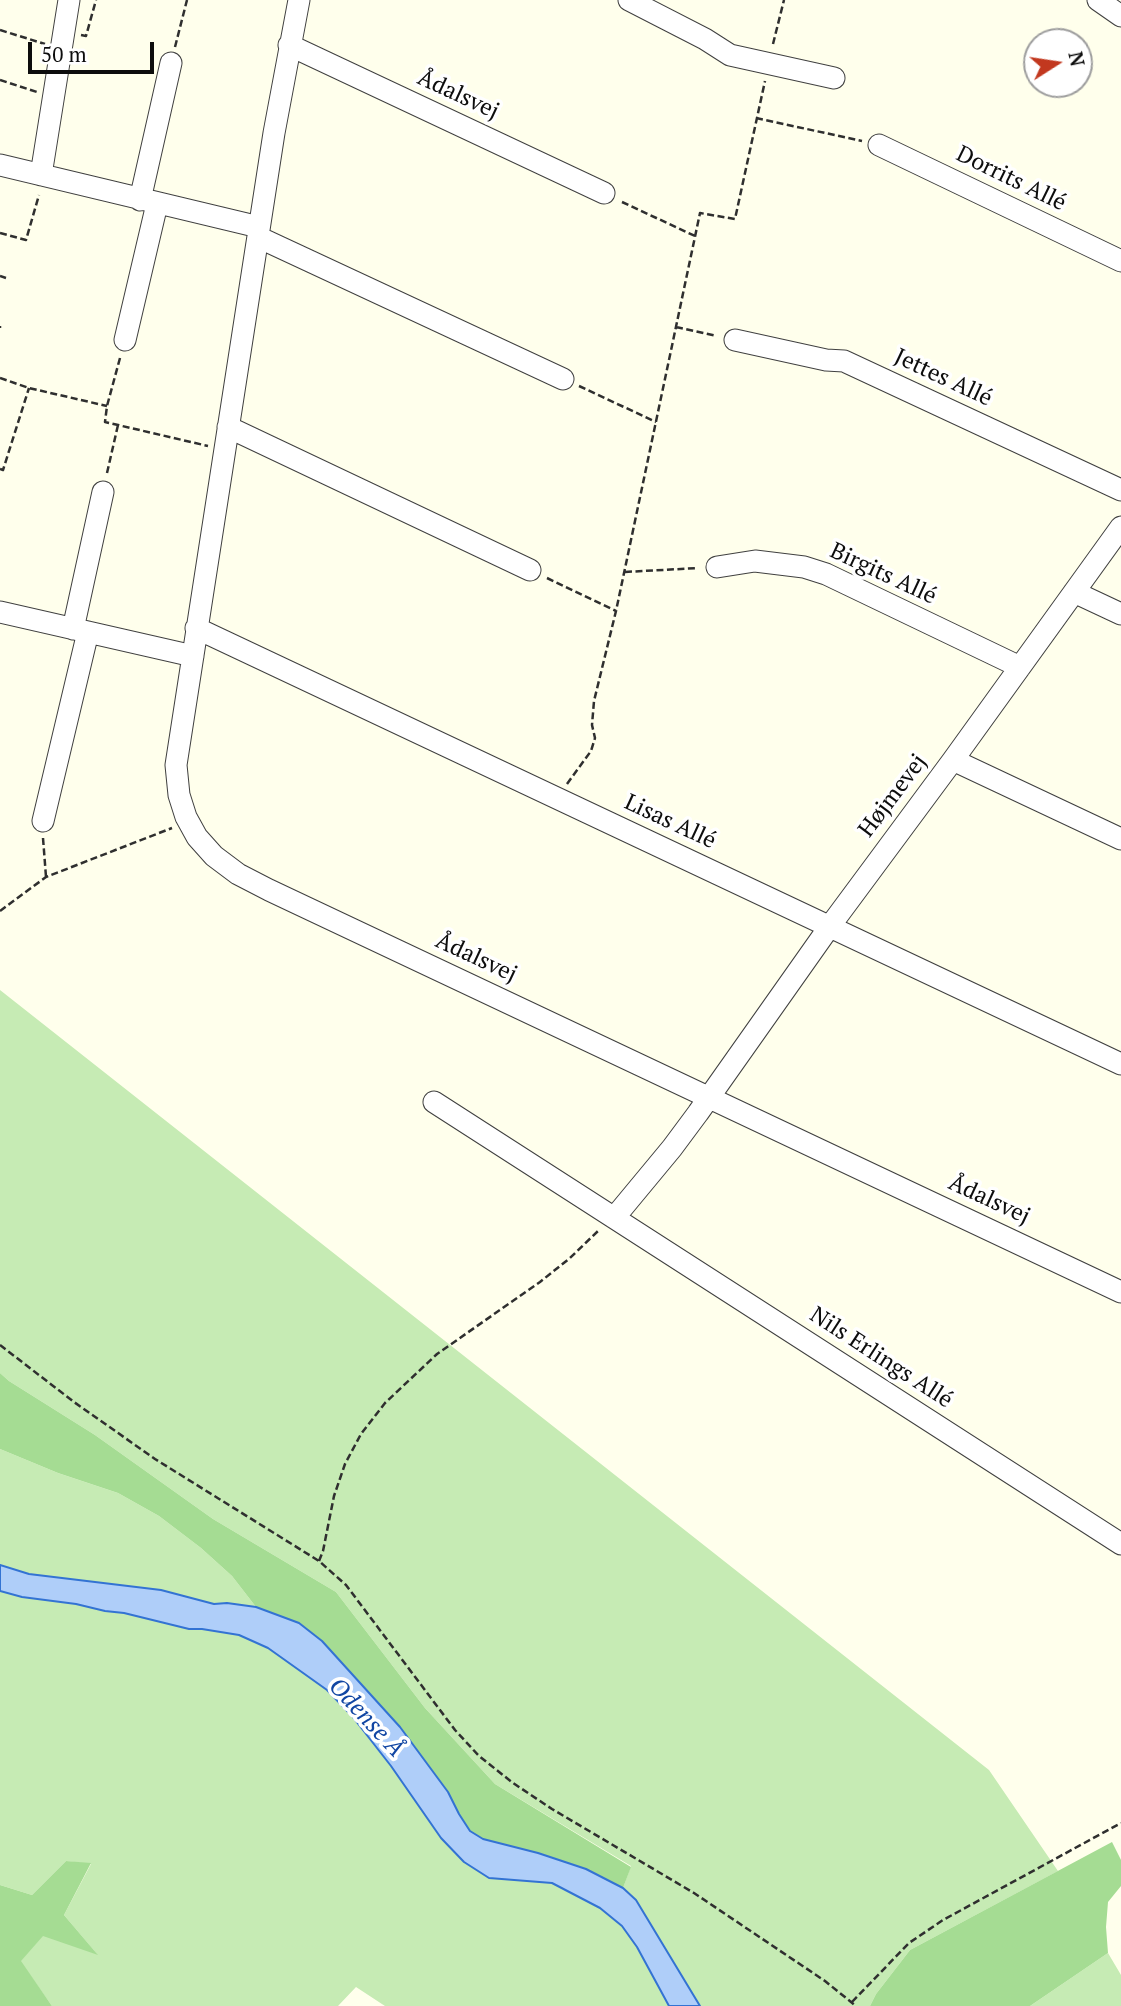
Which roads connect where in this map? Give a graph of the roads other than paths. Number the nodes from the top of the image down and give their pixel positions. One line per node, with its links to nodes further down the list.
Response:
1 (69, 0): 11 (street)
2 (299, 0): 6 (street, Ådalsvej)
3 (1098, 0): 5 (street)
4 (634, 1): 8 (street)
5 (1121, 16)
6 (289, 45): 12 (street, Ådalsvej); 14 (street, Ådalsvej)
7 (171, 63): 13 (street)
8 (834, 78)
9 (879, 145): 15 (street, Dorrits Allé)
10 (0, 165): 11 (street)
11 (43, 176): 13 (street)
12 (604, 193)
13 (148, 202): 14 (street); 16 (street)
14 (259, 232): 18 (street); 19 (street, Ådalsvej)
15 (1121, 261)
16 (125, 340)
17 (735, 340): 20 (street, Jettes Allé)
18 (563, 379)
19 (228, 427): 24 (street); 28 (street, Ådalsvej)
20 (1121, 490)
21 (103, 492): 29 (street)
22 (1121, 527): 25 (street, Højmevej)
23 (717, 567): 31 (street, Birgits Allé)
24 (530, 570)
25 (1074, 592): 27 (street); 31 (street, Højmevej)
26 (0, 612): 29 (street)
27 (1121, 614)
28 (196, 628): 30 (street, Ådalsvej); 35 (street, Lisas Allé)
29 (80, 631): 30 (street); 33 (street)
30 (193, 656): 37 (street, Ådalsvej)
31 (1020, 667): 32 (street, Højmevej)
32 (953, 760): 34 (street); 35 (street, Højmevej)
33 (43, 821)
34 (1121, 839)
35 (830, 926): 36 (street, Lisas Allé); 37 (street, Højmevej)
36 (1121, 1064)
37 (709, 1097): 39 (street); 40 (street, Ådalsvej)
38 (435, 1102): 39 (street, Nils Erlings Allé)
39 (614, 1218): 41 (street, Nils Erlings Allé)
40 (1121, 1292)
41 (1121, 1544)

